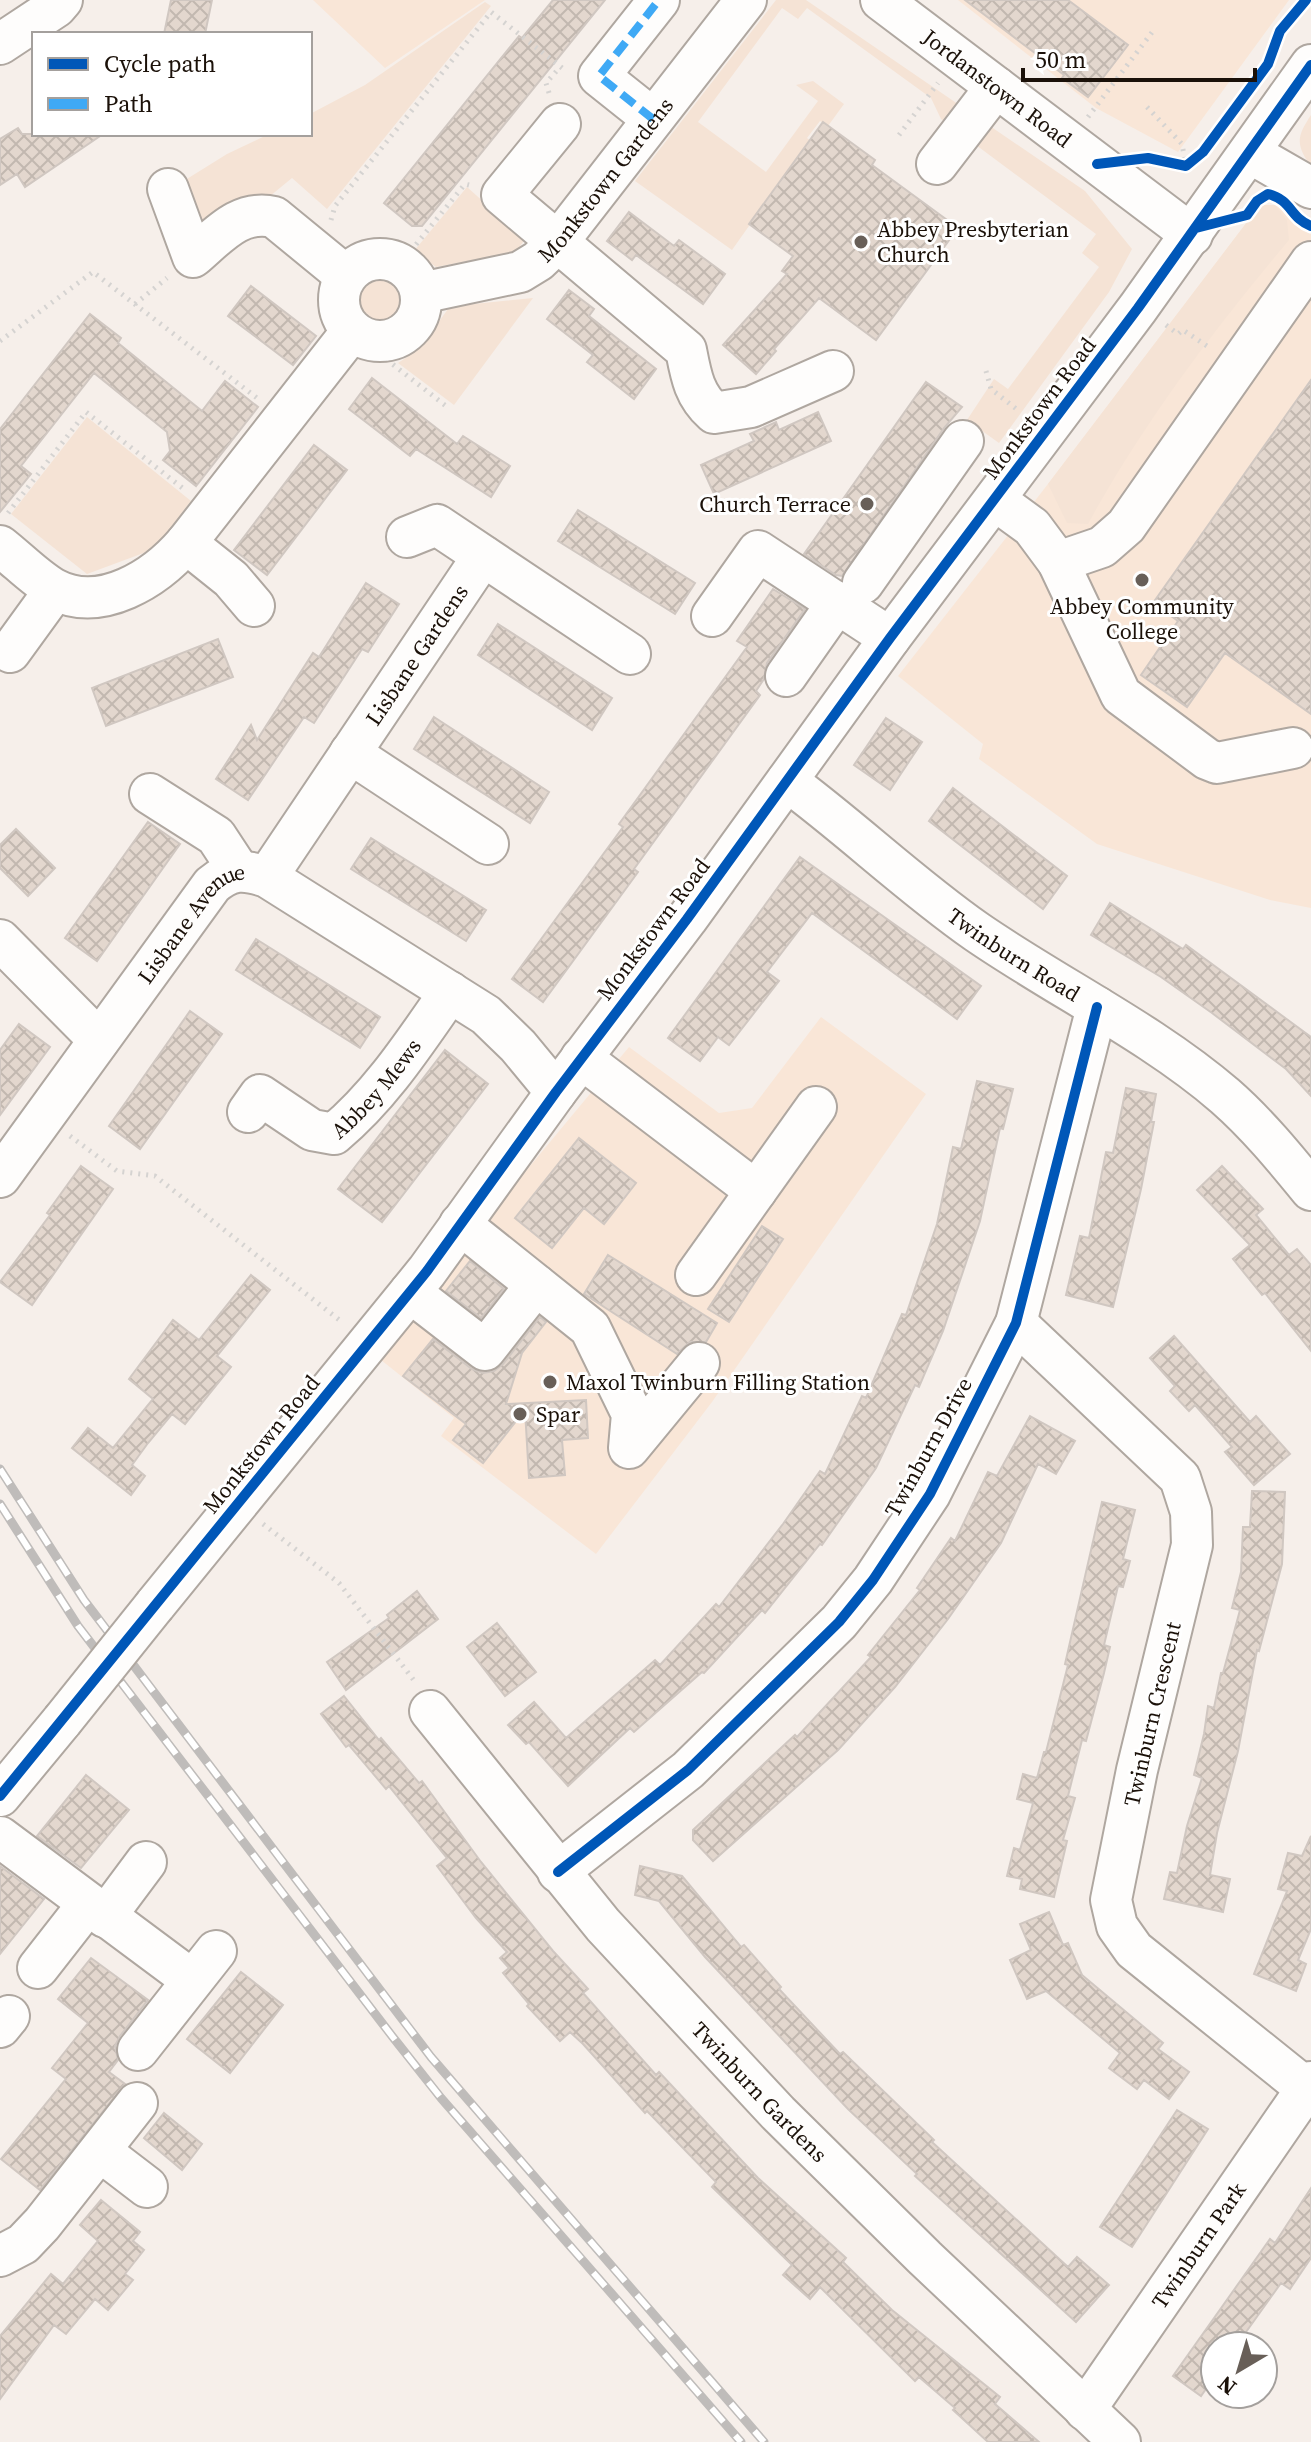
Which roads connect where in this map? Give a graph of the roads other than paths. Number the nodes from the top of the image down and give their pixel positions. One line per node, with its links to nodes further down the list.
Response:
1 (62, 0): 5 (street)
2 (659, 0): 8 (street)
3 (746, 0): 8 (street, Monkstown Gardens)
4 (881, 0): 7 (street, Jordanstown Road)
5 (0, 44)
6 (1311, 65): 10 (street, Monkstown Road)
7 (996, 87): 11 (street); 14 (street, Jordanstown Road)
8 (653, 119): 15 (street, Monkstown Gardens)
9 (560, 124): 15 (street)
10 (1250, 153): 12 (street); 14 (street, Monkstown Road)
11 (937, 164)
12 (1311, 188)
13 (168, 189): 17 (street)
14 (1192, 235): 23 (street, Monkstown Road)
15 (557, 243): 18 (street, Monkstown Gardens); 20 (street)
16 (1311, 262): 28 (street)
17 (334, 266): 18 (street); 19 (street)
18 (411, 278): 19 (street)
19 (367, 337): 25 (street)
20 (833, 371)
21 (963, 441): 22 (street)
22 (926, 493): 23 (street); 30 (street)
23 (985, 514): 28 (street); 33 (street, Monkstown Road)
24 (407, 537): 27 (street)
25 (186, 543): 29 (street); 31 (street)
26 (0, 546): 29 (street)
27 (483, 556): 35 (street); 38 (street, Lisbane Gardens)
28 (1058, 562): 37 (street)
29 (55, 590): 34 (street)
30 (850, 592): 32 (street); 33 (street); 36 (street)
31 (254, 606)
32 (712, 616)
33 (890, 638): 39 (street, Monkstown Road)
34 (10, 652)
35 (630, 654)
36 (786, 676)
37 (1293, 748)
38 (350, 753): 41 (street); 42 (street, Lisbane Gardens)
39 (787, 781): 45 (street, Twinburn Road); 47 (street, Monkstown Road)
40 (150, 794): 42 (street)
41 (488, 844)
42 (253, 874): 44 (street, Lisbane Avenue); 46 (street, Lisbane Avenue)
43 (0, 940): 46 (street)
44 (450, 992): 48 (street, Lisbane Avenue); 50 (street, Abbey Mews)
45 (1097, 1007): 52 (street, Twinburn Road); 58 (street, Twinburn Drive)
46 (99, 1040): 51 (street, Lisbane Avenue)
47 (581, 1058): 48 (street, Monkstown Road); 53 (street)
48 (556, 1092): 54 (street, Monkstown Road)
49 (816, 1107): 53 (street)
50 (248, 1112)
51 (0, 1177)
52 (1311, 1190)
53 (756, 1191): 55 (street)
54 (460, 1224): 56 (street); 57 (street, Monkstown Road)
55 (696, 1275)
56 (536, 1285): 57 (street); 59 (street)
57 (410, 1292): 61 (street, Monkstown Road, bridge)
58 (1016, 1323): 64 (street, Twinburn Drive); 68 (street, Twinburn Crescent)
59 (699, 1363)
60 (430, 1711): 64 (street, Twinburn Gardens)
61 (0, 1796)
62 (0, 1837): 65 (street)
63 (146, 1862): 65 (street)
64 (558, 1872): 73 (street, Twinburn Gardens)
65 (97, 1910): 66 (street); 67 (street)
66 (38, 1968)
67 (138, 2050)
68 (1309, 2085): 73 (street, Twinburn Park)
69 (137, 2103): 70 (street)
70 (100, 2151): 71 (street); 72 (street)
71 (147, 2187)
72 (0, 2256)
73 (1085, 2410): 74 (street, Twinburn Gardens)
74 (1120, 2442)

